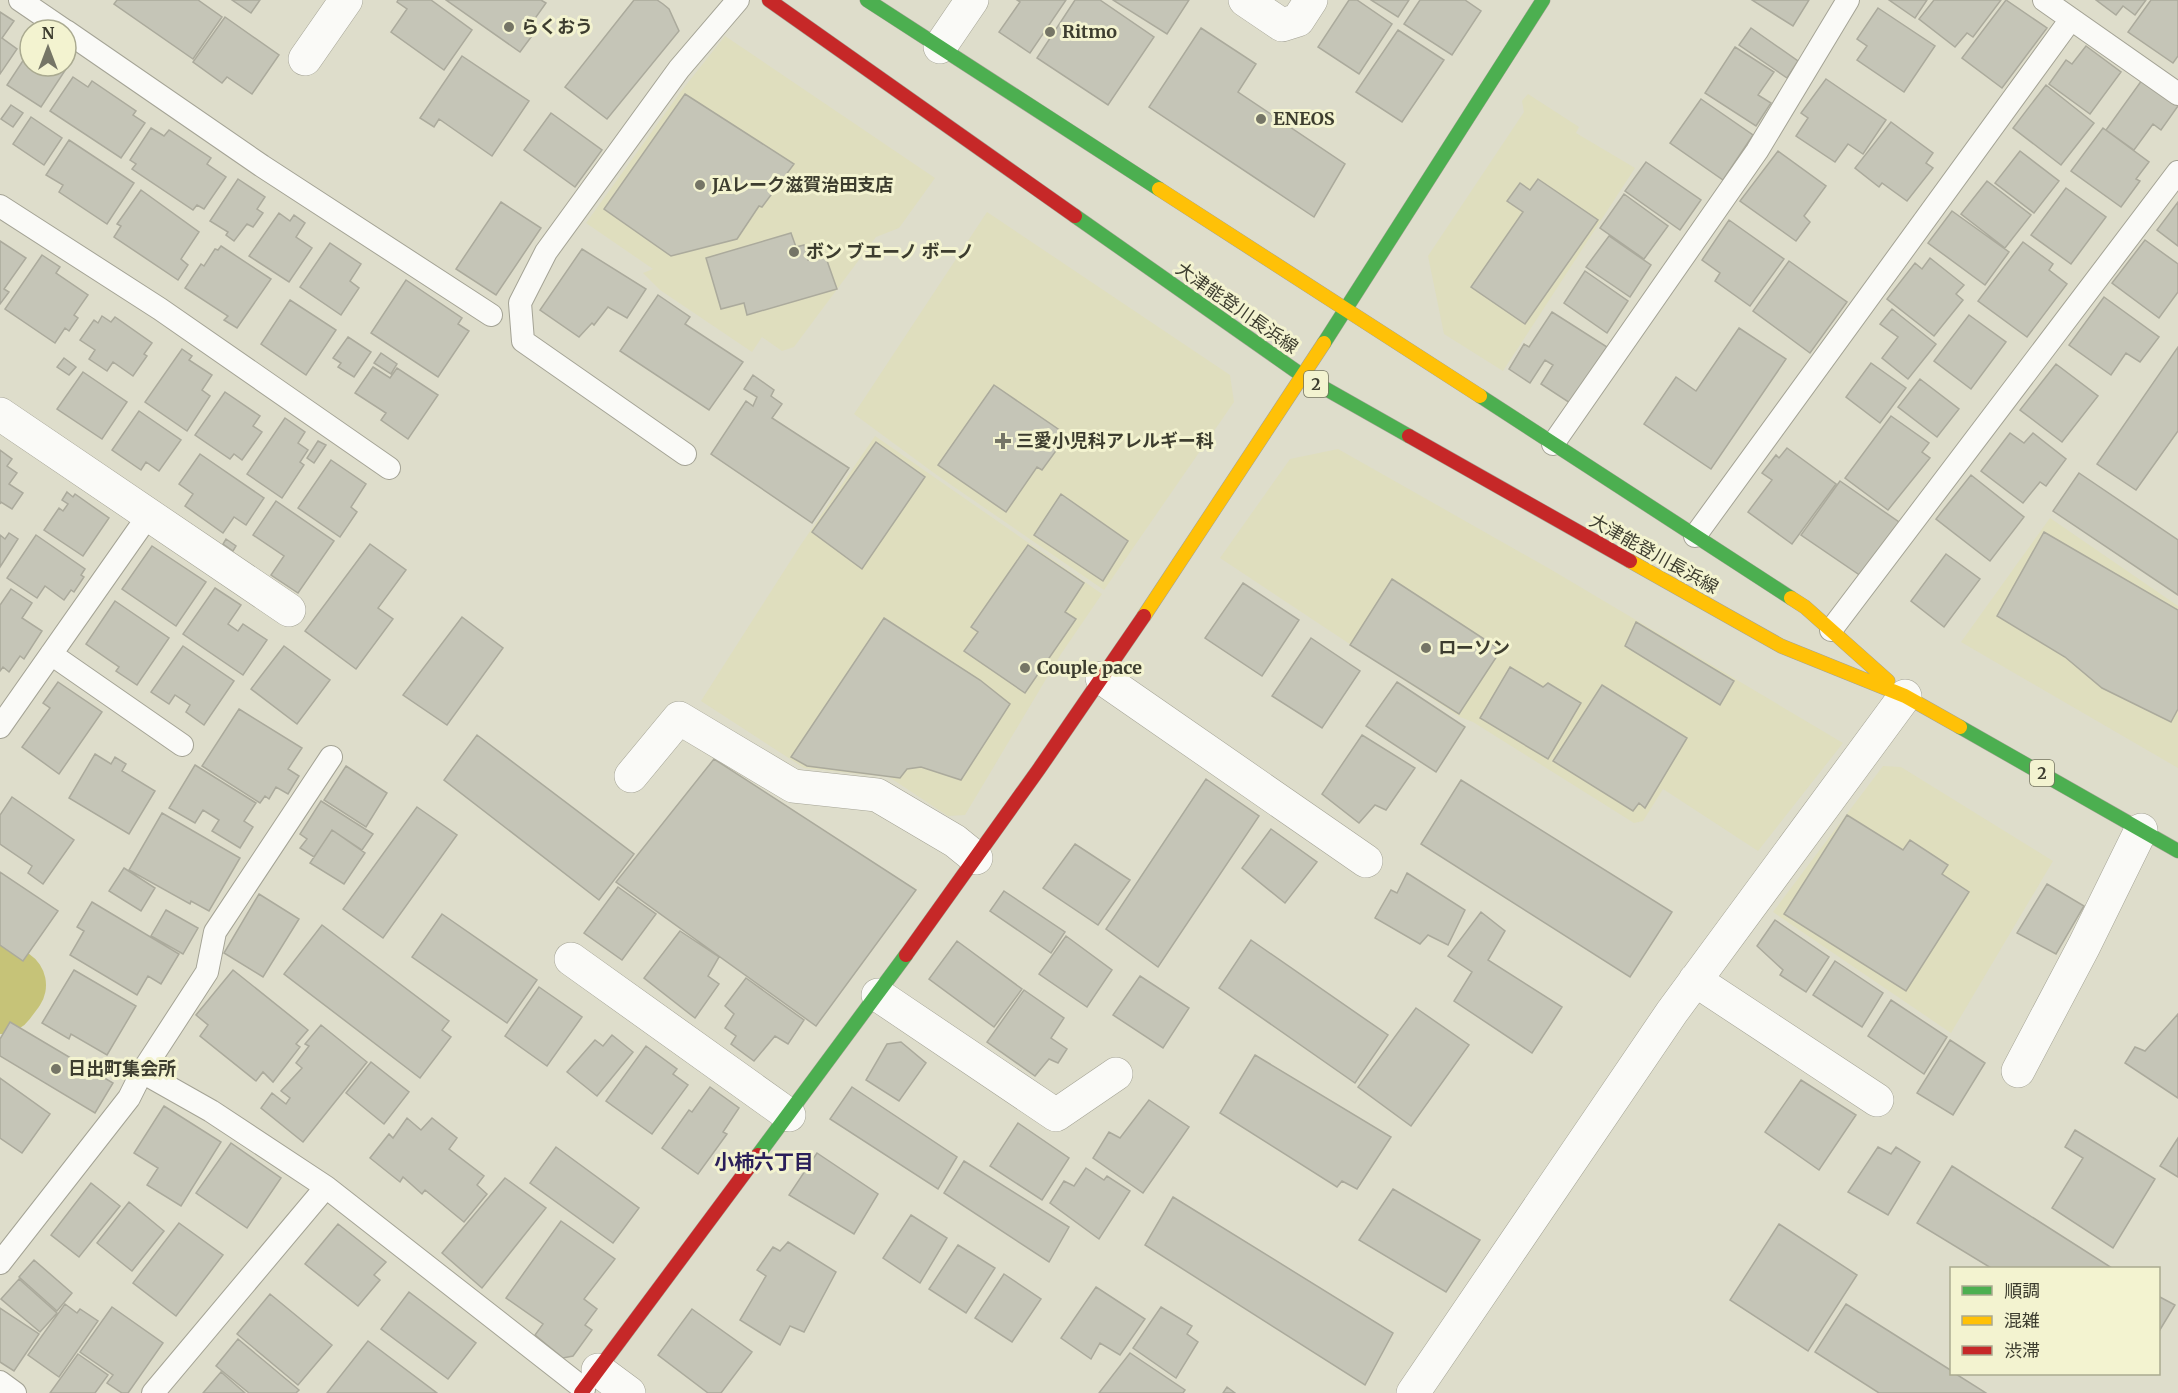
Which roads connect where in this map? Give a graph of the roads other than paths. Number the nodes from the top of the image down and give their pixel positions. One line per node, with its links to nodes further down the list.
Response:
1 (20, 0): 12 (lane)
2 (346, 0): 16 (street)
3 (738, 0): 25 (lane)
4 (769, 0): 22 (main road, 大津能登川長浜線 / 2)
5 (867, 0): 15 (main road, 大津能登川長浜線 / 2)
6 (972, 0): 15 (street)
7 (1245, 0): 8 (street)
8 (1311, 0)
9 (1543, 0): 20 (main road)
10 (1848, 0): 24 (lane)
11 (2044, 0): 13 (lane)
12 (46, 18)
13 (2071, 19): 17 (lane); 28 (lane)
14 (78, 40): 21 (lane)
15 (940, 47): 20 (main road, 大津能登川長浜線 / 2)
16 (305, 59)
17 (2178, 94)
18 (2178, 172): 30 (lane)
19 (0, 206): 26 (lane)
20 (1346, 311): 22 (main road); 24 (main road, 大津能登川長浜線 / 2)
21 (491, 315)
22 (1303, 376): 32 (main road); 33 (main road, 大津能登川長浜線 / 2)
23 (0, 414): 27 (street)
24 (1553, 444): 28 (main road, 大津能登川長浜線 / 2)
25 (684, 454)
26 (389, 468)
27 (148, 516): 29 (street); 31 (lane)
28 (1695, 536): 30 (main road, 大津能登川長浜線 / 2)
29 (289, 610)
30 (1831, 630): 33 (main road, 大津能登川長浜線 / 2)
31 (51, 654): 34 (lane); 35 (lane)
32 (1102, 678): 40 (main road); 41 (street)
33 (1905, 696): 38 (main road, 大津能登川長浜線 / 2); 43 (street)
34 (0, 727)
35 (182, 745)
36 (331, 757): 46 (lane)
37 (631, 776): 40 (street)
38 (2141, 830): 39 (main road, 大津能登川長浜線 / 2); 45 (street)
39 (2178, 851)
40 (976, 858): 44 (main road)
41 (1366, 861)
42 (571, 959): 49 (street)
43 (1695, 980): 48 (street); 57 (street)
44 (878, 995): 47 (street); 49 (main road)
45 (2018, 1071)
46 (142, 1072): 50 (lane); 51 (lane)
47 (1116, 1074)
48 (1877, 1100)
49 (789, 1115): 53 (main road)
50 (326, 1187): 53 (lane); 55 (lane)
51 (0, 1263)
52 (0, 1383): 54 (lane)
53 (587, 1384): 56 (street)
54 (15, 1393)
55 (153, 1393)
56 (629, 1393)
57 (1413, 1393)

